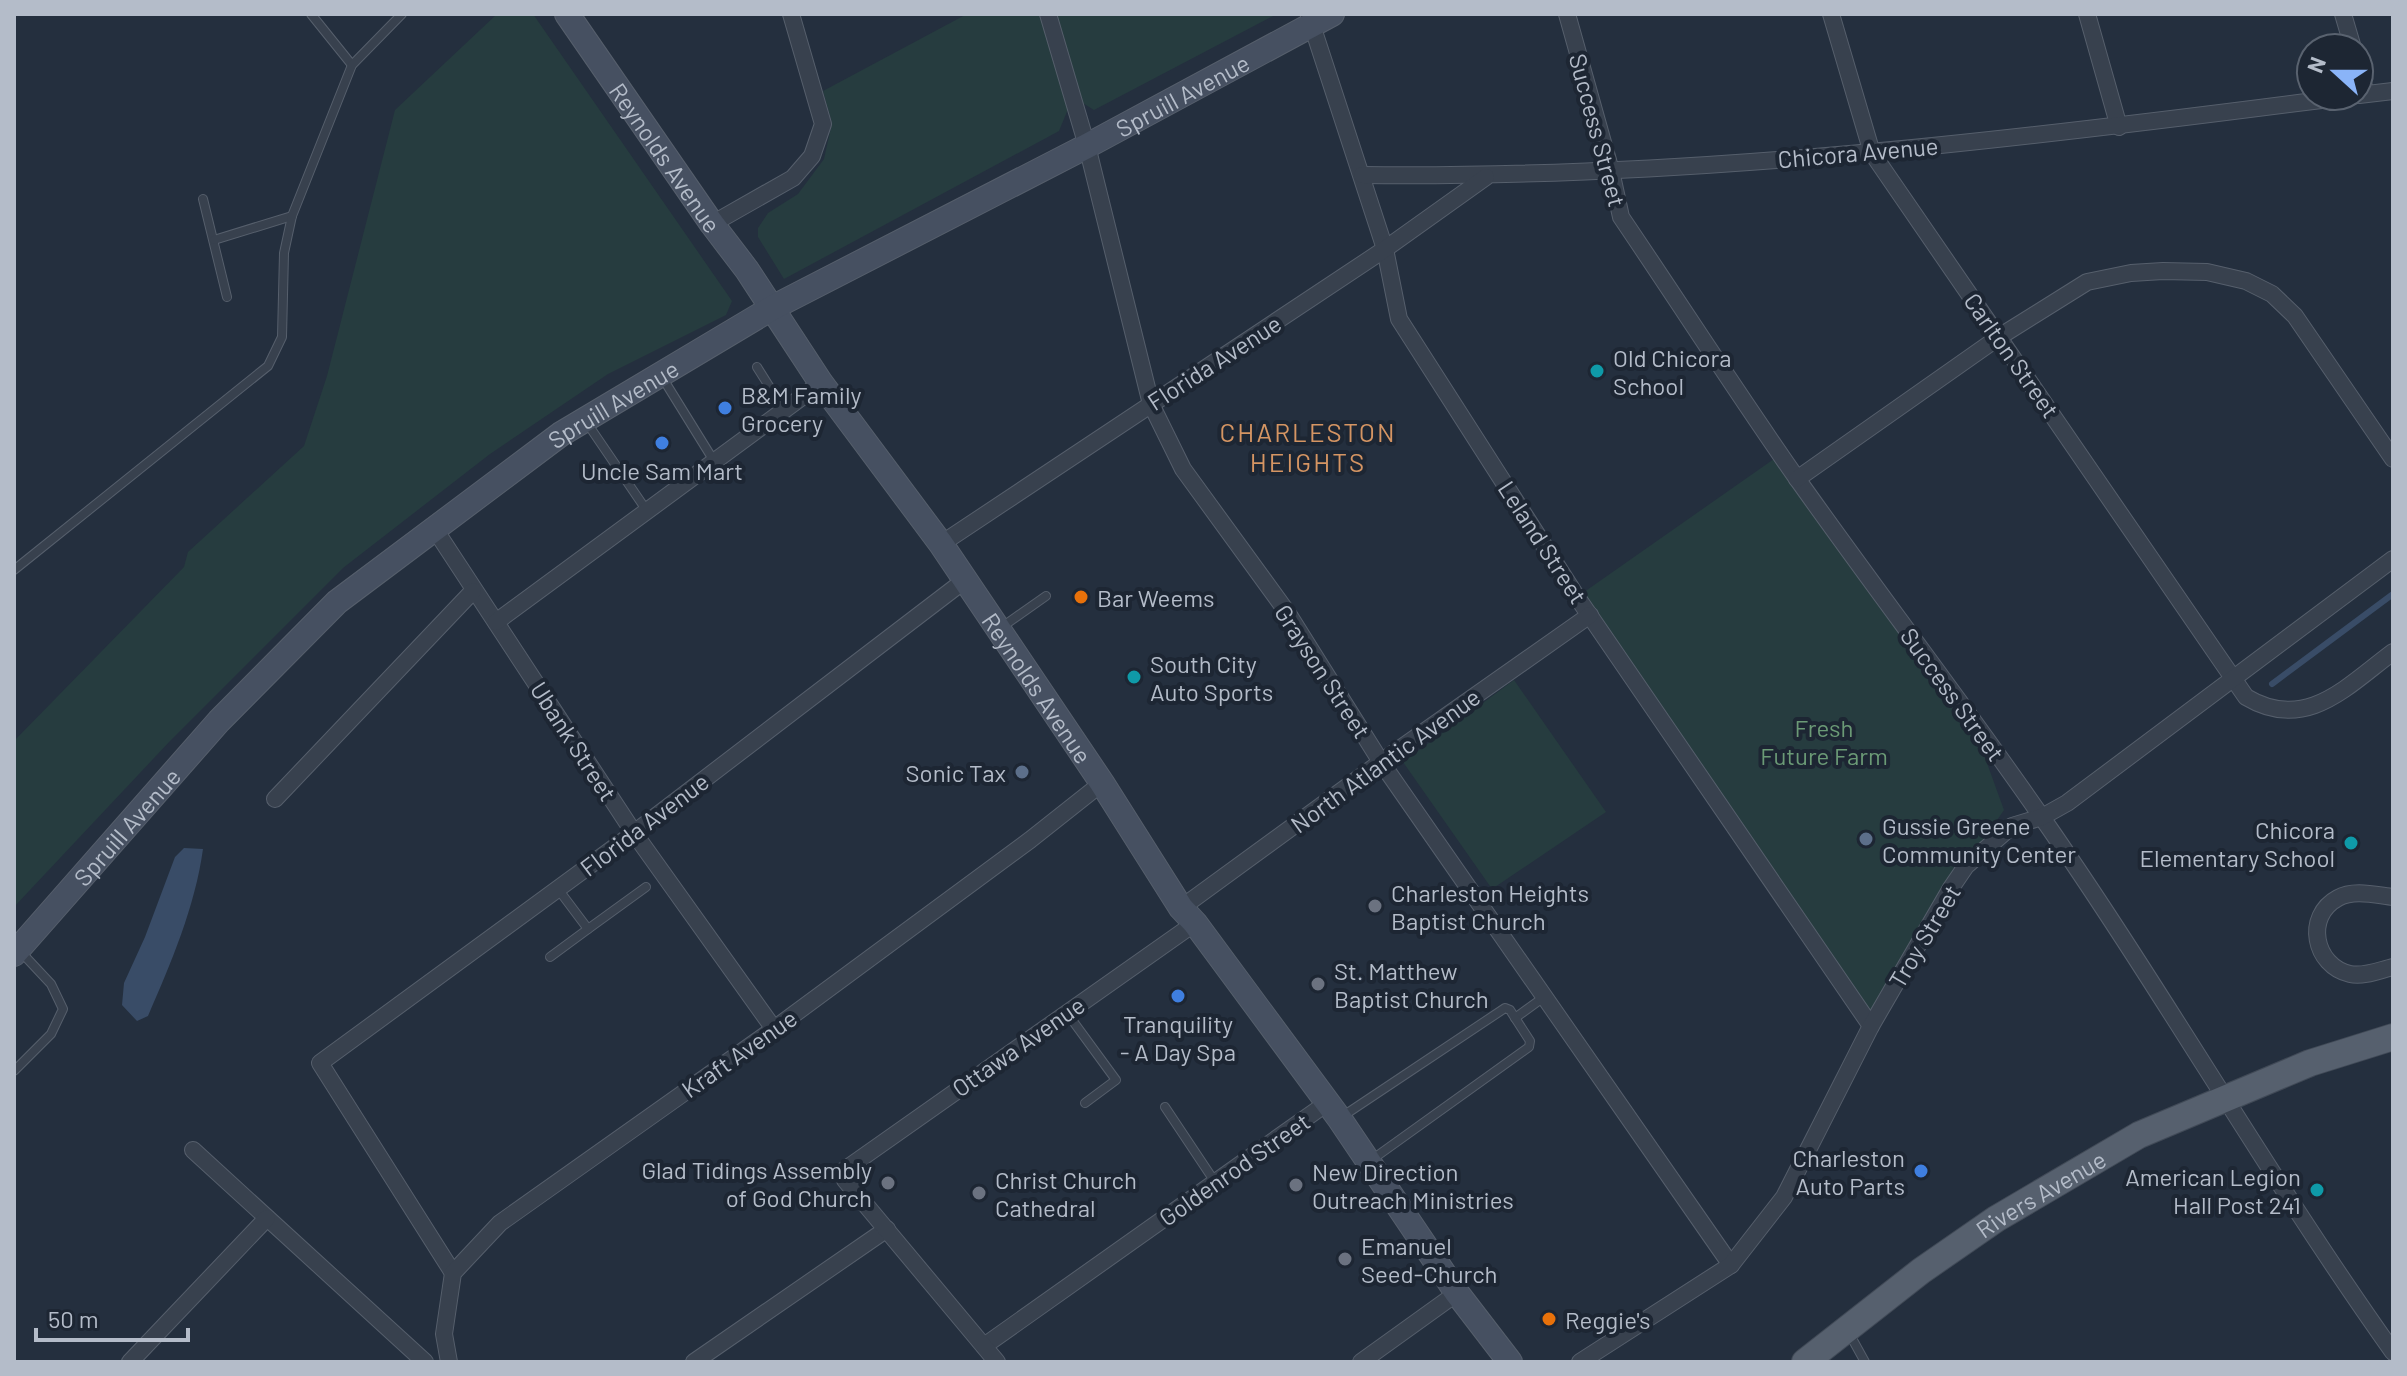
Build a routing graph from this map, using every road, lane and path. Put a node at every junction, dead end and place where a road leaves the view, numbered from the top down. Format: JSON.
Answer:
{"nodes":[{"id":1,"x":311,"y":14,"type":"edge"},
{"id":2,"x":402,"y":14,"type":"edge"},
{"id":3,"x":567,"y":14,"type":"edge"},
{"id":4,"x":791,"y":14,"type":"edge"},
{"id":5,"x":1048,"y":14,"type":"edge"},
{"id":6,"x":1567,"y":14,"type":"edge"},
{"id":7,"x":1831,"y":14,"type":"edge"},
{"id":8,"x":2087,"y":14,"type":"edge"},
{"id":9,"x":1318,"y":18,"type":"edge"},
{"id":10,"x":352,"y":65,"type":"junction"},
{"id":11,"x":2295,"y":104,"type":"edge"},
{"id":12,"x":2119,"y":127,"type":"junction"},
{"id":13,"x":1087,"y":146,"type":"junction"},
{"id":14,"x":1872,"y":153,"type":"junction"},
{"id":15,"x":1611,"y":171,"type":"junction"},
{"id":16,"x":1362,"y":175,"type":"junction"},
{"id":17,"x":1486,"y":177,"type":"junction"},
{"id":18,"x":203,"y":199,"type":"dead end"},
{"id":19,"x":292,"y":216,"type":"junction"},
{"id":20,"x":712,"y":224,"type":"junction"},
{"id":21,"x":214,"y":240,"type":"junction"},
{"id":22,"x":1385,"y":249,"type":"junction"},
{"id":23,"x":227,"y":297,"type":"dead end"},
{"id":24,"x":772,"y":308,"type":"junction"},
{"id":25,"x":1999,"y":337,"type":"junction"},
{"id":26,"x":757,"y":367,"type":"dead end"},
{"id":27,"x":661,"y":375,"type":"junction"},
{"id":28,"x":821,"y":383,"type":"junction"},
{"id":29,"x":1151,"y":404,"type":"junction"},
{"id":30,"x":785,"y":410,"type":"junction"},
{"id":31,"x":585,"y":421,"type":"junction"},
{"id":32,"x":2393,"y":459,"type":"edge"},
{"id":33,"x":715,"y":461,"type":"junction"},
{"id":34,"x":1797,"y":479,"type":"junction"},
{"id":35,"x":648,"y":511,"type":"junction"},
{"id":36,"x":434,"y":528,"type":"junction"},
{"id":37,"x":941,"y":544,"type":"junction"},
{"id":38,"x":2393,"y":559,"type":"edge"},
{"id":39,"x":14,"y":570,"type":"edge"},
{"id":40,"x":965,"y":580,"type":"junction"},
{"id":41,"x":473,"y":591,"type":"junction"},
{"id":42,"x":1046,"y":596,"type":"dead end"},
{"id":43,"x":1590,"y":615,"type":"junction"},
{"id":44,"x":496,"y":622,"type":"junction"},
{"id":45,"x":998,"y":629,"type":"junction"},
{"id":46,"x":2393,"y":652,"type":"edge"},
{"id":47,"x":2234,"y":677,"type":"junction"},
{"id":48,"x":1381,"y":762,"type":"junction"},
{"id":49,"x":1102,"y":783,"type":"junction"},
{"id":50,"x":275,"y":799,"type":"dead end"},
{"id":51,"x":2042,"y":817,"type":"junction"},
{"id":52,"x":634,"y":833,"type":"junction"},
{"id":53,"x":646,"y":887,"type":"dead end"},
{"id":54,"x":558,"y":889,"type":"junction"},
{"id":55,"x":2393,"y":897,"type":"edge"},
{"id":56,"x":1188,"y":915,"type":"junction"},
{"id":57,"x":588,"y":929,"type":"junction"},
{"id":58,"x":16,"y":952,"type":"edge"},
{"id":59,"x":550,"y":957,"type":"dead end"},
{"id":60,"x":2393,"y":967,"type":"edge"},
{"id":61,"x":1544,"y":997,"type":"junction"},
{"id":62,"x":1067,"y":1013,"type":"junction"},
{"id":63,"x":1515,"y":1018,"type":"junction"},
{"id":64,"x":1871,"y":1026,"type":"junction"},
{"id":65,"x":774,"y":1029,"type":"junction"},
{"id":66,"x":2393,"y":1037,"type":"edge"},
{"id":67,"x":14,"y":1071,"type":"edge"},
{"id":68,"x":2225,"y":1097,"type":"junction"},
{"id":69,"x":1085,"y":1103,"type":"dead end"},
{"id":70,"x":1165,"y":1107,"type":"dead end"},
{"id":71,"x":1333,"y":1111,"type":"junction"},
{"id":72,"x":193,"y":1150,"type":"dead end"},
{"id":73,"x":1367,"y":1164,"type":"junction"},
{"id":74,"x":1215,"y":1182,"type":"junction"},
{"id":75,"x":267,"y":1218,"type":"junction"},
{"id":76,"x":887,"y":1229,"type":"junction"},
{"id":77,"x":1731,"y":1265,"type":"junction"},
{"id":78,"x":453,"y":1273,"type":"junction"},
{"id":79,"x":1457,"y":1293,"type":"junction"},
{"id":80,"x":1847,"y":1329,"type":"junction"},
{"id":81,"x":984,"y":1346,"type":"junction"},
{"id":82,"x":2393,"y":1352,"type":"edge"},
{"id":83,"x":130,"y":1362,"type":"edge"},
{"id":84,"x":425,"y":1362,"type":"edge"},
{"id":85,"x":449,"y":1362,"type":"edge"},
{"id":86,"x":694,"y":1362,"type":"edge"},
{"id":87,"x":997,"y":1362,"type":"edge"},
{"id":88,"x":1361,"y":1362,"type":"edge"},
{"id":89,"x":1510,"y":1362,"type":"edge"},
{"id":90,"x":1580,"y":1362,"type":"edge"},
{"id":91,"x":1805,"y":1362,"type":"edge"},
{"id":92,"x":1865,"y":1362,"type":"edge"}],
"edges":[{"from":1,"to":10,"type":"lane"},
{"from":2,"to":10,"type":"lane"},
{"from":3,"to":20,"type":"street","name":"Reynolds Avenue"},
{"from":4,"to":20,"type":"street"},
{"from":5,"to":13,"type":"street","name":"Grayson Street"},
{"from":6,"to":15,"type":"street","name":"Success Street"},
{"from":7,"to":14,"type":"street","name":"Carlton Street"},
{"from":8,"to":12,"type":"street"},
{"from":9,"to":13,"type":"street","name":"Spruill Avenue"},
{"from":9,"to":16,"type":"street","name":"Leland Street"},
{"from":10,"to":19,"type":"lane"},
{"from":11,"to":12,"type":"street","name":"Chicora Avenue"},
{"from":12,"to":14,"type":"street","name":"Chicora Avenue"},
{"from":13,"to":24,"type":"street","name":"Spruill Avenue"},
{"from":13,"to":29,"type":"street","name":"Grayson Street"},
{"from":14,"to":15,"type":"street","name":"Chicora Avenue"},
{"from":14,"to":25,"type":"street","name":"Carlton Street"},
{"from":15,"to":17,"type":"street","name":"Chicora Avenue"},
{"from":15,"to":34,"type":"street","name":"Success Street"},
{"from":16,"to":17,"type":"street","name":"Chicora Avenue"},
{"from":16,"to":22,"type":"street","name":"Leland Street"},
{"from":17,"to":22,"type":"street","name":"Florida Avenue"},
{"from":18,"to":21,"type":"lane"},
{"from":19,"to":21,"type":"lane"},
{"from":19,"to":39,"type":"lane"},
{"from":20,"to":24,"type":"street","name":"Reynolds Avenue"},
{"from":21,"to":23,"type":"lane"},
{"from":22,"to":29,"type":"street","name":"Florida Avenue"},
{"from":22,"to":43,"type":"street","name":"Leland Street"},
{"from":24,"to":27,"type":"street","name":"Spruill Avenue"},
{"from":24,"to":28,"type":"street","name":"Reynolds Avenue"},
{"from":25,"to":32,"type":"street"},
{"from":25,"to":34,"type":"street"},
{"from":25,"to":47,"type":"street","name":"Carlton Street"},
{"from":26,"to":30,"type":"lane"},
{"from":27,"to":31,"type":"street","name":"Spruill Avenue"},
{"from":27,"to":33,"type":"lane"},
{"from":28,"to":30,"type":"street"},
{"from":28,"to":37,"type":"street","name":"Reynolds Avenue"},
{"from":29,"to":37,"type":"street","name":"Florida Avenue"},
{"from":29,"to":48,"type":"street","name":"Grayson Street"},
{"from":30,"to":33,"type":"street"},
{"from":31,"to":35,"type":"lane"},
{"from":31,"to":36,"type":"street","name":"Spruill Avenue"},
{"from":33,"to":35,"type":"street"},
{"from":34,"to":51,"type":"street","name":"Success Street"},
{"from":35,"to":44,"type":"street"},
{"from":36,"to":41,"type":"street","name":"Ubank Street"},
{"from":36,"to":58,"type":"street","name":"Spruill Avenue"},
{"from":37,"to":40,"type":"street","name":"Reynolds Avenue"},
{"from":38,"to":47,"type":"street","name":"Troy Street"},
{"from":40,"to":45,"type":"street","name":"Reynolds Avenue"},
{"from":40,"to":52,"type":"street","name":"Florida Avenue"},
{"from":41,"to":44,"type":"street","name":"Ubank Street"},
{"from":41,"to":50,"type":"street"},
{"from":42,"to":45,"type":"lane"},
{"from":43,"to":48,"type":"street","name":"North Atlantic Avenue"},
{"from":43,"to":64,"type":"street","name":"Leland Street"},
{"from":44,"to":52,"type":"street","name":"Ubank Street"},
{"from":45,"to":49,"type":"street","name":"Reynolds Avenue"},
{"from":46,"to":47,"type":"street","name":"Carlton Street"},
{"from":47,"to":51,"type":"street","name":"Troy Street"},
{"from":48,"to":56,"type":"street","name":"North Atlantic Avenue"},
{"from":48,"to":61,"type":"street","name":"Grayson Street"},
{"from":49,"to":56,"type":"street","name":"Reynolds Avenue"},
{"from":49,"to":65,"type":"street","name":"Kraft Avenue"},
{"from":51,"to":64,"type":"street","name":"Troy Street"},
{"from":51,"to":68,"type":"street","name":"Success Street"},
{"from":52,"to":54,"type":"street","name":"Florida Avenue"},
{"from":52,"to":65,"type":"street","name":"Ubank Street"},
{"from":53,"to":57,"type":"lane"},
{"from":54,"to":57,"type":"lane"},
{"from":54,"to":78,"type":"street","name":"Florida Avenue"},
{"from":55,"to":60,"type":"street"},
{"from":56,"to":62,"type":"street","name":"Ottawa Avenue"},
{"from":56,"to":71,"type":"street","name":"Reynolds Avenue"},
{"from":57,"to":59,"type":"lane"},
{"from":58,"to":67,"type":"lane"},
{"from":61,"to":63,"type":"lane"},
{"from":61,"to":77,"type":"street","name":"Grayson Street"},
{"from":62,"to":69,"type":"lane"},
{"from":62,"to":76,"type":"street","name":"Ottawa Avenue"},
{"from":63,"to":71,"type":"lane"},
{"from":63,"to":73,"type":"lane"},
{"from":64,"to":77,"type":"street","name":"Troy Street"},
{"from":65,"to":78,"type":"street","name":"Kraft Avenue"},
{"from":66,"to":68,"type":"main road","name":"Rivers Avenue"},
{"from":68,"to":80,"type":"main road","name":"Rivers Avenue"},
{"from":68,"to":82,"type":"street","name":"Success Street"},
{"from":70,"to":74,"type":"lane"},
{"from":71,"to":73,"type":"street","name":"Reynolds Avenue"},
{"from":71,"to":74,"type":"street","name":"Goldenrod Street"},
{"from":72,"to":75,"type":"street"},
{"from":73,"to":79,"type":"street","name":"Reynolds Avenue"},
{"from":74,"to":81,"type":"street","name":"Goldenrod Street"},
{"from":75,"to":83,"type":"street"},
{"from":75,"to":84,"type":"street"},
{"from":76,"to":81,"type":"street"},
{"from":76,"to":86,"type":"street"},
{"from":77,"to":90,"type":"street","name":"Troy Street"},
{"from":78,"to":85,"type":"street"},
{"from":79,"to":88,"type":"street"},
{"from":79,"to":89,"type":"street","name":"Reynolds Avenue"},
{"from":80,"to":91,"type":"main road","name":"Rivers Avenue"},
{"from":80,"to":92,"type":"lane"},
{"from":81,"to":87,"type":"street"}]}
